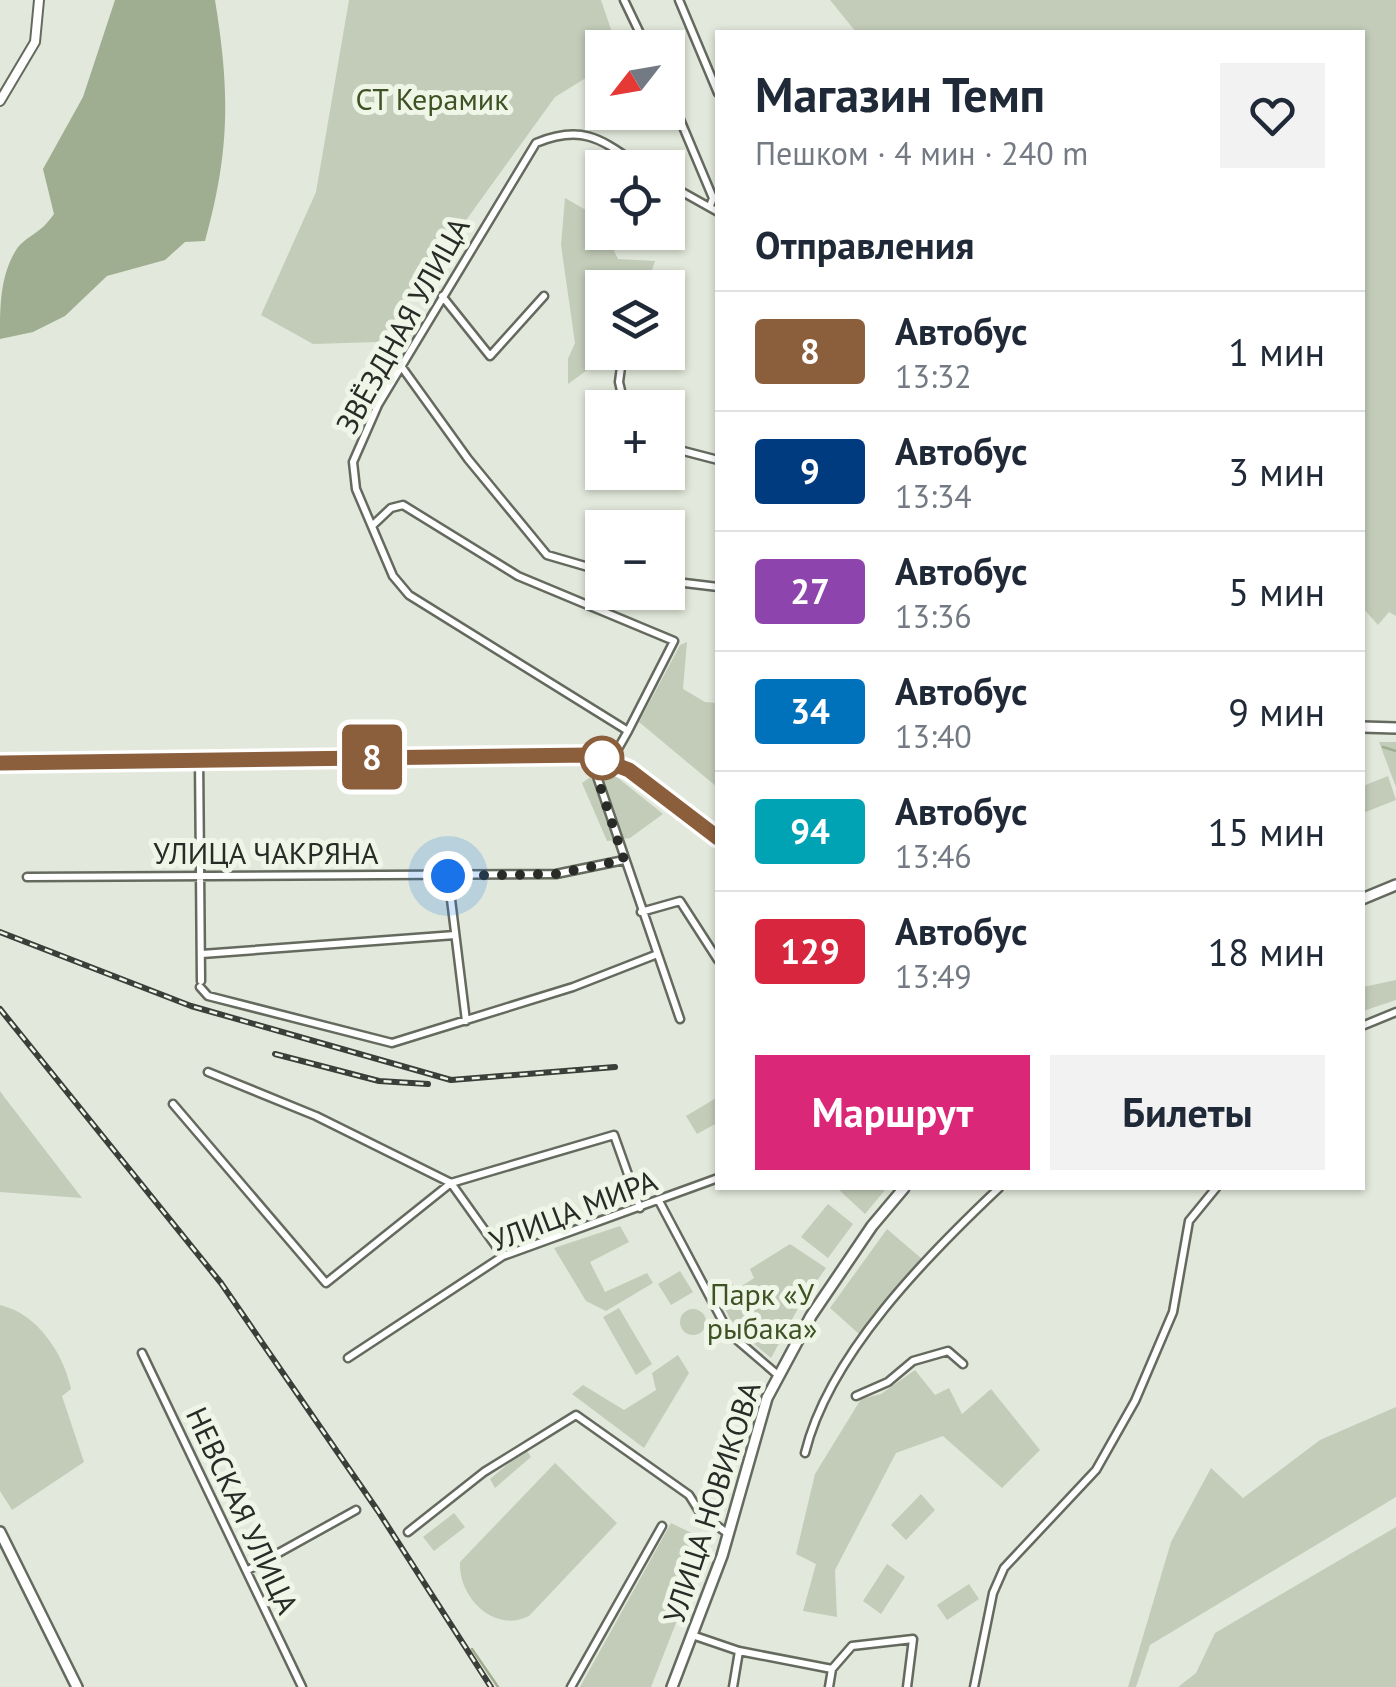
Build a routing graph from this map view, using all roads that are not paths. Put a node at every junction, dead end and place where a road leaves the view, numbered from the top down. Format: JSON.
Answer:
{"nodes":[{"id":1,"x":38,"y":0,"type":"edge"},
{"id":2,"x":624,"y":0,"type":"edge"},
{"id":3,"x":679,"y":0,"type":"edge"},
{"id":4,"x":638,"y":30,"type":"edge"},
{"id":5,"x":715,"y":86,"type":"edge"},
{"id":6,"x":0,"y":101,"type":"edge"},
{"id":7,"x":684,"y":130,"type":"edge"},
{"id":8,"x":614,"y":150,"type":"edge"},
{"id":9,"x":685,"y":195,"type":"edge"},
{"id":10,"x":710,"y":206,"type":"junction"},
{"id":11,"x":715,"y":210,"type":"edge"},
{"id":12,"x":442,"y":296,"type":"junction"},
{"id":13,"x":544,"y":296,"type":"dead end"},
{"id":14,"x":401,"y":366,"type":"junction"},
{"id":15,"x":685,"y":451,"type":"edge"},
{"id":16,"x":715,"y":459,"type":"edge"},
{"id":17,"x":372,"y":524,"type":"junction"},
{"id":18,"x":585,"y":566,"type":"edge"},
{"id":19,"x":685,"y":583,"type":"edge"},
{"id":20,"x":715,"y":588,"type":"edge"},
{"id":21,"x":1365,"y":728,"type":"edge"},
{"id":22,"x":1396,"y":728,"type":"edge"},
{"id":23,"x":628,"y":731,"type":"junction"},
{"id":24,"x":590,"y":755,"type":"junction"},
{"id":25,"x":199,"y":757,"type":"junction"},
{"id":26,"x":611,"y":761,"type":"junction"},
{"id":27,"x":0,"y":762,"type":"edge"},
{"id":28,"x":715,"y":836,"type":"edge"},
{"id":29,"x":624,"y":860,"type":"junction"},
{"id":30,"x":201,"y":873,"type":"junction"},
{"id":31,"x":448,"y":876,"type":"junction"},
{"id":32,"x":27,"y":878,"type":"dead end"},
{"id":33,"x":1396,"y":885,"type":"edge"},
{"id":34,"x":1365,"y":898,"type":"edge"},
{"id":35,"x":641,"y":912,"type":"junction"},
{"id":36,"x":455,"y":935,"type":"junction"},
{"id":37,"x":202,"y":954,"type":"junction"},
{"id":38,"x":655,"y":955,"type":"junction"},
{"id":39,"x":715,"y":955,"type":"edge"},
{"id":40,"x":1396,"y":1012,"type":"edge"},
{"id":41,"x":680,"y":1019,"type":"dead end"},
{"id":42,"x":466,"y":1022,"type":"junction"},
{"id":43,"x":1365,"y":1025,"type":"edge"},
{"id":44,"x":208,"y":1072,"type":"dead end"},
{"id":45,"x":173,"y":1104,"type":"dead end"},
{"id":46,"x":715,"y":1179,"type":"edge"},
{"id":47,"x":452,"y":1182,"type":"junction"},
{"id":48,"x":902,"y":1190,"type":"edge"},
{"id":49,"x":996,"y":1190,"type":"edge"},
{"id":50,"x":1214,"y":1190,"type":"edge"},
{"id":51,"x":660,"y":1201,"type":"junction"},
{"id":52,"x":640,"y":1208,"type":"junction"},
{"id":53,"x":503,"y":1256,"type":"junction"},
{"id":54,"x":142,"y":1353,"type":"dead end"},
{"id":55,"x":348,"y":1358,"type":"dead end"},
{"id":56,"x":963,"y":1364,"type":"dead end"},
{"id":57,"x":778,"y":1376,"type":"junction"},
{"id":58,"x":856,"y":1396,"type":"dead end"},
{"id":59,"x":804,"y":1452,"type":"dead end"},
{"id":60,"x":356,"y":1510,"type":"dead end"},
{"id":61,"x":662,"y":1526,"type":"dead end"},
{"id":62,"x":0,"y":1532,"type":"edge"},
{"id":63,"x":408,"y":1532,"type":"dead end"},
{"id":64,"x":727,"y":1533,"type":"junction"},
{"id":65,"x":248,"y":1570,"type":"junction"},
{"id":66,"x":694,"y":1636,"type":"junction"},
{"id":67,"x":740,"y":1650,"type":"junction"},
{"id":68,"x":832,"y":1669,"type":"junction"},
{"id":69,"x":76,"y":1687,"type":"edge"},
{"id":70,"x":302,"y":1687,"type":"edge"},
{"id":71,"x":571,"y":1687,"type":"edge"},
{"id":72,"x":672,"y":1687,"type":"edge"},
{"id":73,"x":733,"y":1687,"type":"edge"},
{"id":74,"x":829,"y":1687,"type":"edge"},
{"id":75,"x":908,"y":1687,"type":"edge"},
{"id":76,"x":974,"y":1687,"type":"edge"}],
"edges":[{"from":1,"to":6,"type":"street"},
{"from":2,"to":4,"type":"street"},
{"from":3,"to":5,"type":"street"},
{"from":7,"to":10,"type":"street"},
{"from":8,"to":12,"type":"street","name":"ЗВЁЗДНАЯ УЛИЦА"},
{"from":9,"to":10,"type":"street"},
{"from":10,"to":11,"type":"street"},
{"from":12,"to":13,"type":"street"},
{"from":12,"to":14,"type":"street","name":"ЗВЁЗДНАЯ УЛИЦА"},
{"from":14,"to":17,"type":"street","name":"ЗВЁЗДНАЯ УЛИЦА"},
{"from":14,"to":18,"type":"street"},
{"from":15,"to":16,"type":"street"},
{"from":17,"to":23,"type":"street","name":"ЗВЁЗДНАЯ УЛИЦА"},
{"from":17,"to":23,"type":"street"},
{"from":19,"to":20,"type":"street"},
{"from":21,"to":22,"type":"main road"},
{"from":23,"to":26,"type":"street"},
{"from":24,"to":25,"type":"main road"},
{"from":24,"to":26,"type":"main road"},
{"from":24,"to":29,"type":"street"},
{"from":25,"to":27,"type":"main road"},
{"from":25,"to":30,"type":"street"},
{"from":26,"to":28,"type":"main road"},
{"from":29,"to":31,"type":"street","name":"УЛИЦА ЧАКРЯНА"},
{"from":29,"to":35,"type":"street"},
{"from":30,"to":31,"type":"street","name":"УЛИЦА ЧАКРЯНА"},
{"from":30,"to":32,"type":"street","name":"УЛИЦА ЧАКРЯНА"},
{"from":30,"to":37,"type":"street"},
{"from":31,"to":36,"type":"street"},
{"from":33,"to":34,"type":"main road"},
{"from":35,"to":38,"type":"street"},
{"from":35,"to":39,"type":"street"},
{"from":36,"to":37,"type":"street"},
{"from":36,"to":42,"type":"street"},
{"from":37,"to":42,"type":"street"},
{"from":38,"to":41,"type":"street"},
{"from":38,"to":42,"type":"street"},
{"from":40,"to":43,"type":"street"},
{"from":44,"to":47,"type":"street"},
{"from":45,"to":47,"type":"street"},
{"from":46,"to":51,"type":"street","name":"УЛИЦА МИРА"},
{"from":47,"to":52,"type":"street"},
{"from":47,"to":53,"type":"street"},
{"from":48,"to":57,"type":"main road","name":"УЛИЦА НОВИКОВА"},
{"from":49,"to":59,"type":"street"},
{"from":50,"to":76,"type":"street"},
{"from":51,"to":52,"type":"street","name":"УЛИЦА МИРА"},
{"from":51,"to":57,"type":"street"},
{"from":52,"to":53,"type":"street","name":"УЛИЦА МИРА"},
{"from":53,"to":55,"type":"street","name":"УЛИЦА МИРА"},
{"from":54,"to":65,"type":"street","name":"НЕВСКАЯ УЛИЦА"},
{"from":56,"to":58,"type":"street"},
{"from":57,"to":64,"type":"main road","name":"УЛИЦА НОВИКОВА"},
{"from":60,"to":65,"type":"street"},
{"from":61,"to":71,"type":"street"},
{"from":62,"to":69,"type":"main road"},
{"from":63,"to":64,"type":"street"},
{"from":64,"to":66,"type":"main road","name":"УЛИЦА НОВИКОВА"},
{"from":65,"to":70,"type":"street","name":"НЕВСКАЯ УЛИЦА"},
{"from":66,"to":67,"type":"street"},
{"from":66,"to":72,"type":"main road","name":"УЛИЦА НОВИКОВА"},
{"from":67,"to":68,"type":"street"},
{"from":67,"to":73,"type":"street"},
{"from":68,"to":74,"type":"street"},
{"from":68,"to":75,"type":"street"}]}
